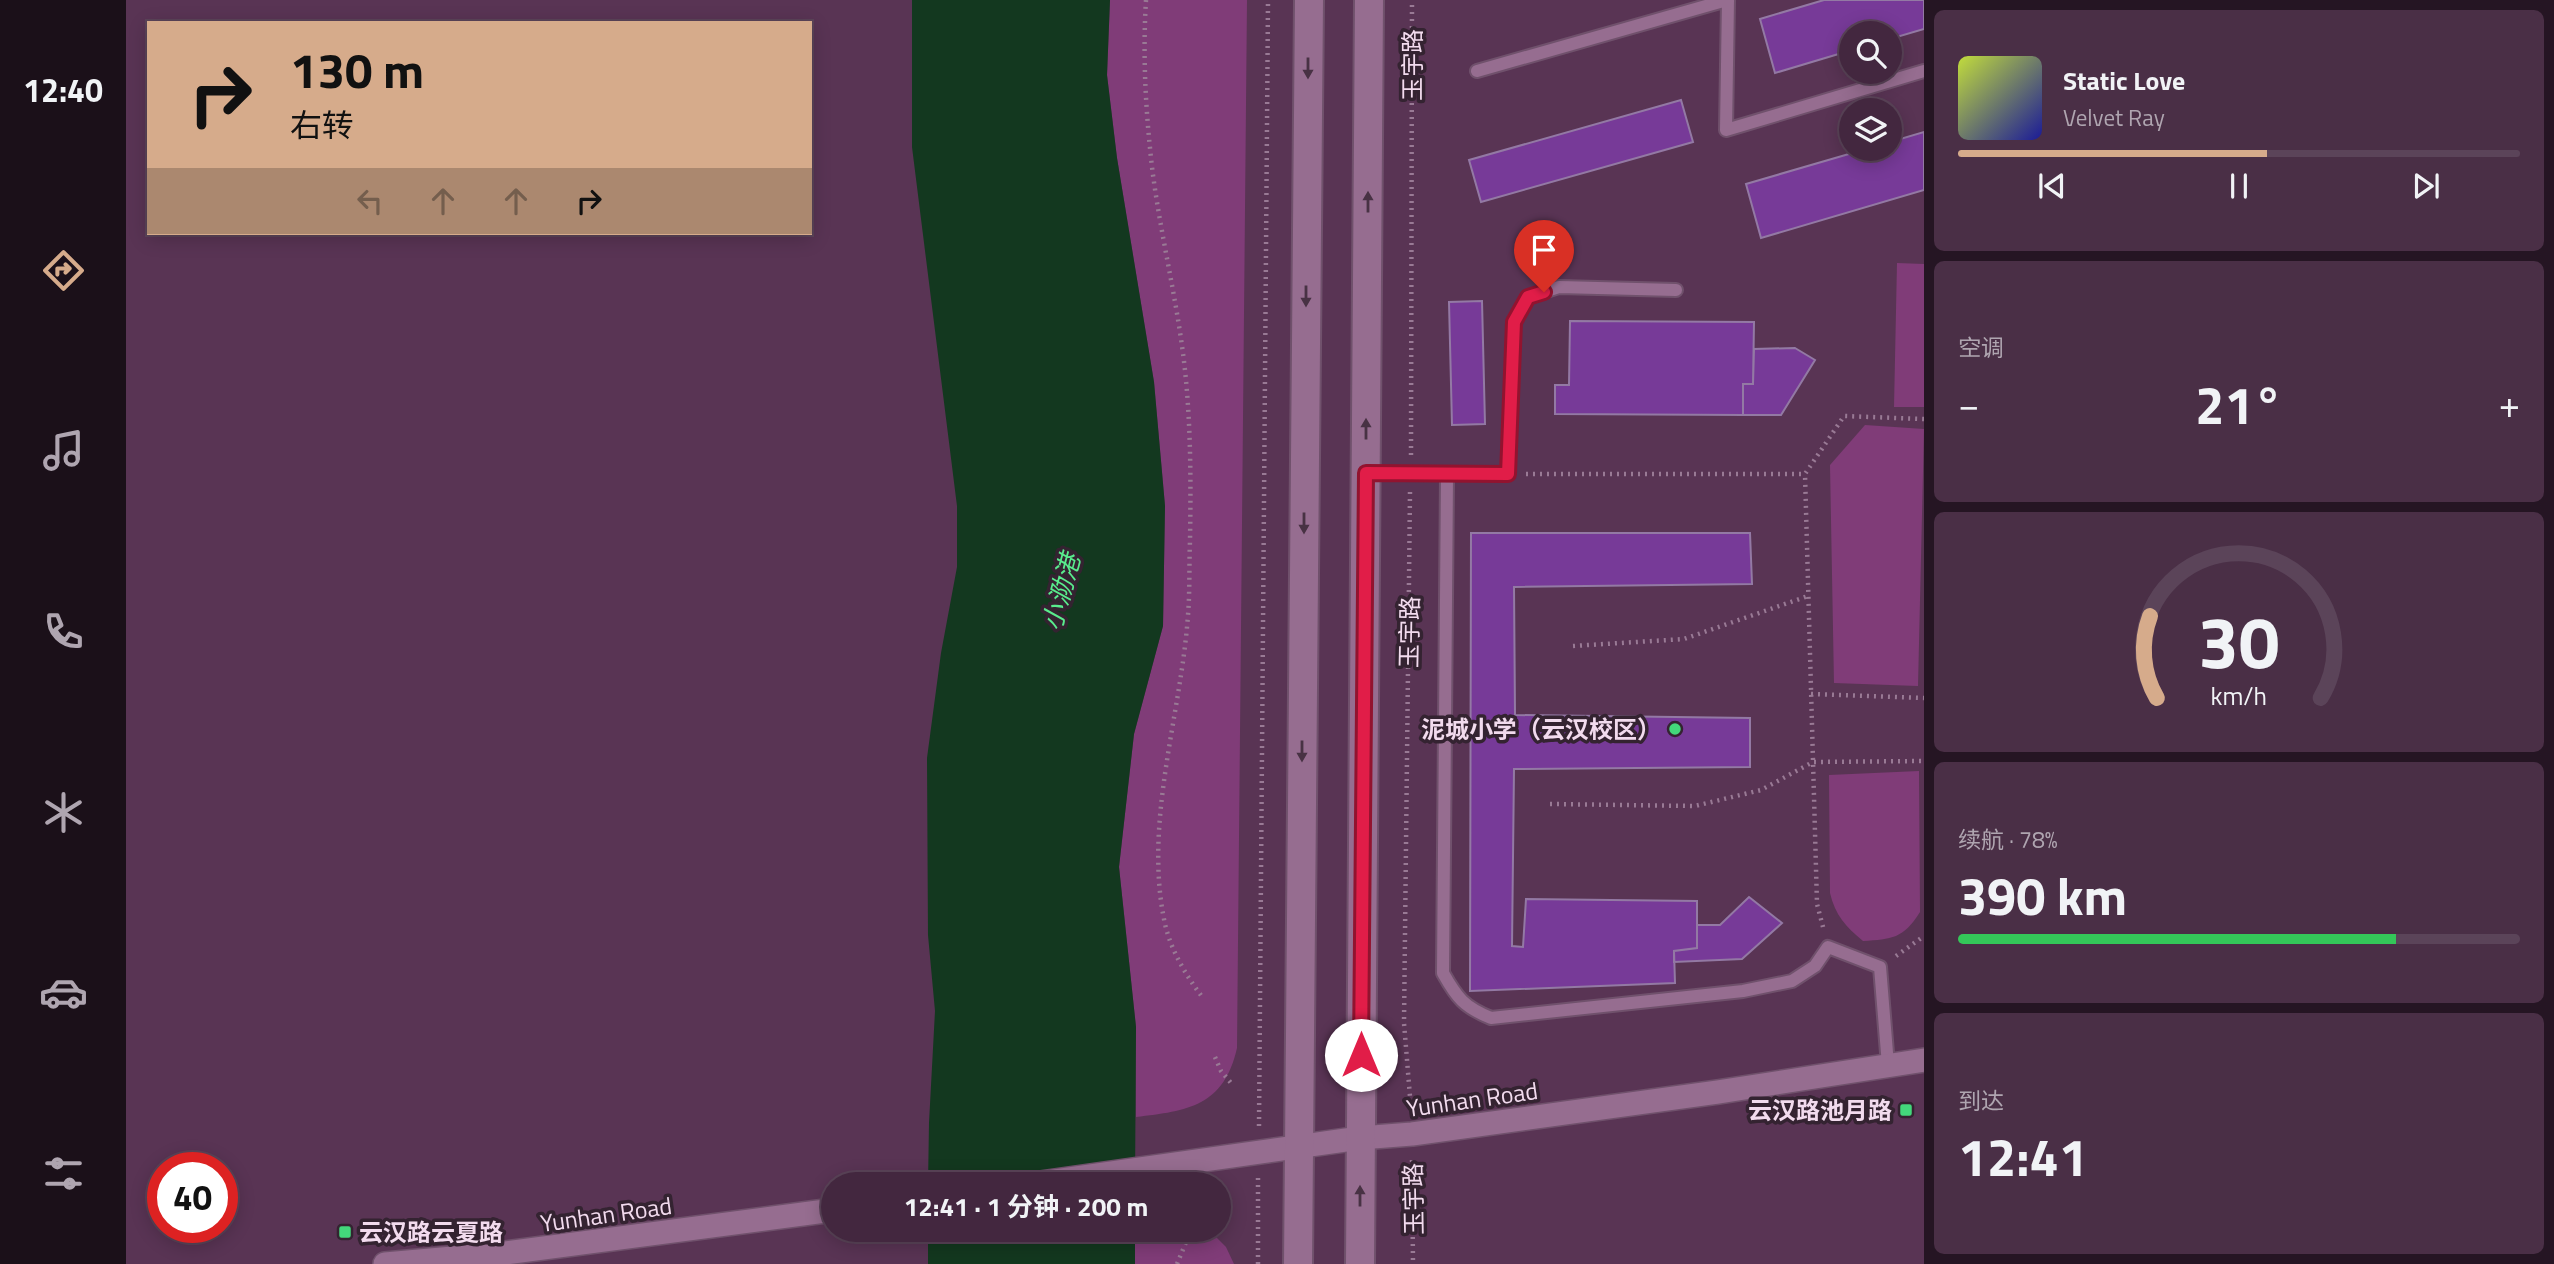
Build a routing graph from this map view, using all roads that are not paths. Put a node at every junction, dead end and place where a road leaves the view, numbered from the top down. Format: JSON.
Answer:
{"nodes":[{"id":1,"x":1309,"y":0,"type":"edge"},
{"id":2,"x":1369,"y":0,"type":"edge"},
{"id":3,"x":1728,"y":0,"type":"edge"},
{"id":4,"x":1477,"y":71,"type":"dead end"},
{"id":5,"x":1924,"y":71,"type":"edge"},
{"id":6,"x":1676,"y":290,"type":"dead end"},
{"id":7,"x":1366,"y":473,"type":"junction"},
{"id":8,"x":1447,"y":475,"type":"junction"},
{"id":9,"x":1924,"y":1060,"type":"edge"},
{"id":10,"x":1888,"y":1066,"type":"junction"},
{"id":11,"x":1360,"y":1138,"type":"junction"},
{"id":12,"x":1299,"y":1147,"type":"junction"},
{"id":13,"x":1125,"y":1172,"type":"edge"},
{"id":14,"x":821,"y":1212,"type":"edge"},
{"id":15,"x":385,"y":1264,"type":"edge"},
{"id":16,"x":1298,"y":1264,"type":"edge"},
{"id":17,"x":1360,"y":1264,"type":"edge"}],
"edges":[{"from":1,"to":12,"type":"street","one_way":true},
{"from":7,"to":2,"type":"street","name":"玉宇路","one_way":true},
{"from":3,"to":4,"type":"lane"},
{"from":3,"to":5,"type":"lane"},
{"from":6,"to":8,"type":"lane"},
{"from":7,"to":8,"type":"lane"},
{"from":7,"to":11,"type":"street","name":"玉宇路"},
{"from":8,"to":10,"type":"lane"},
{"from":9,"to":10,"type":"street","name":"Yunhan Road"},
{"from":10,"to":11,"type":"street","name":"Yunhan Road"},
{"from":11,"to":12,"type":"street","name":"Yunhan Road"},
{"from":17,"to":11,"type":"street","name":"玉宇路","one_way":true},
{"from":12,"to":13,"type":"street","name":"Yunhan Road"},
{"from":12,"to":16,"type":"street"},
{"from":14,"to":15,"type":"street","name":"Yunhan Road"}]}
